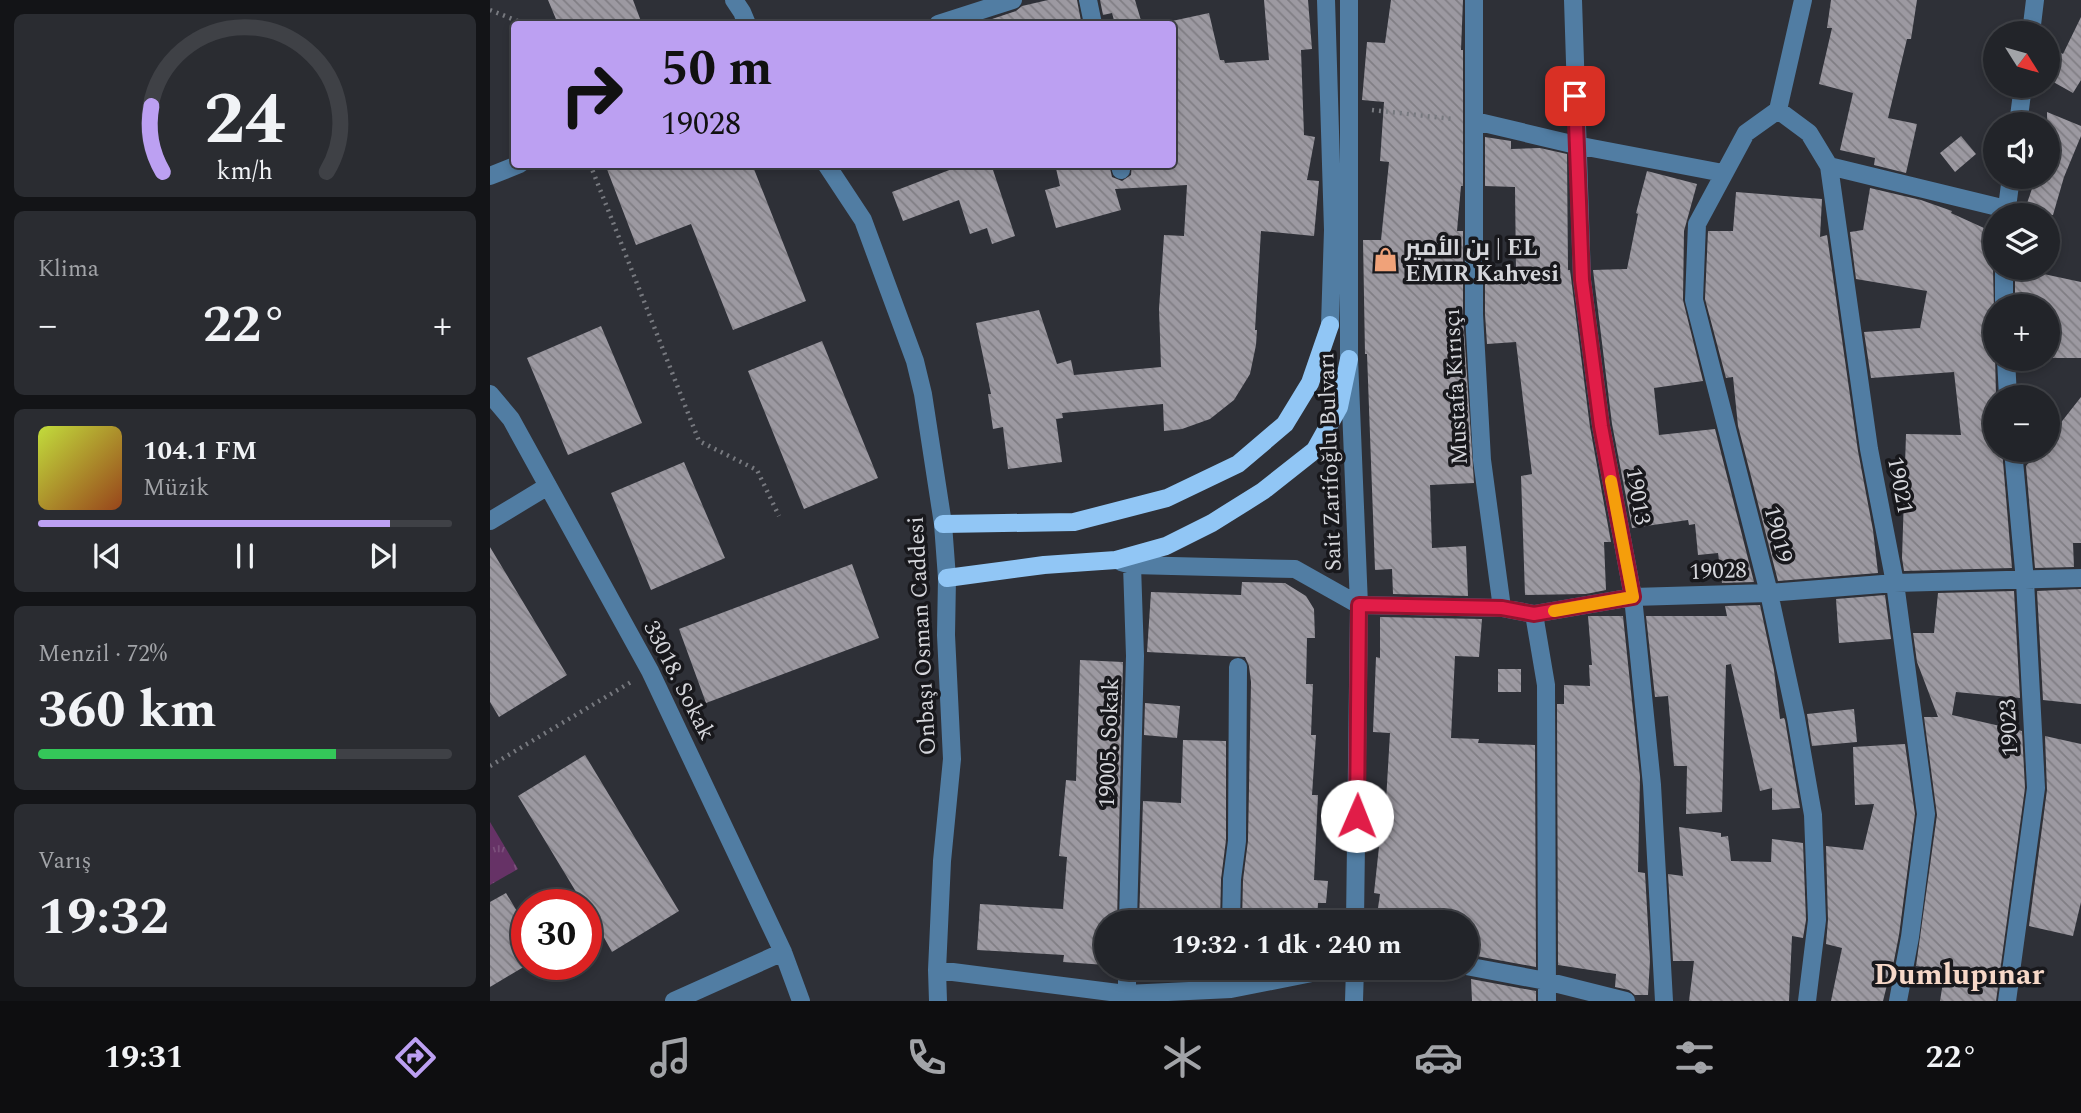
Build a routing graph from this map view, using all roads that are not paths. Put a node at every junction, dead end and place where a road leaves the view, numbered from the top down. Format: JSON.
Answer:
{"nodes":[{"id":1,"x":734,"y":0,"type":"edge"},
{"id":2,"x":1013,"y":0,"type":"edge"},
{"id":3,"x":1088,"y":0,"type":"edge"},
{"id":4,"x":1326,"y":0,"type":"edge"},
{"id":5,"x":1349,"y":0,"type":"edge"},
{"id":6,"x":1475,"y":0,"type":"edge"},
{"id":7,"x":1573,"y":0,"type":"edge"},
{"id":8,"x":1803,"y":0,"type":"edge"},
{"id":9,"x":2035,"y":0,"type":"edge"},
{"id":10,"x":746,"y":21,"type":"edge"},
{"id":11,"x":947,"y":21,"type":"edge"},
{"id":12,"x":1092,"y":21,"type":"edge"},
{"id":13,"x":2032,"y":21,"type":"edge"},
{"id":14,"x":1778,"y":110,"type":"junction"},
{"id":15,"x":1475,"y":121,"type":"junction"},
{"id":16,"x":1576,"y":145,"type":"junction"},
{"id":17,"x":1829,"y":166,"type":"junction"},
{"id":18,"x":511,"y":168,"type":"edge"},
{"id":19,"x":829,"y":168,"type":"edge"},
{"id":20,"x":1723,"y":173,"type":"junction"},
{"id":21,"x":490,"y":176,"type":"edge"},
{"id":22,"x":1983,"y":206,"type":"edge"},
{"id":23,"x":1330,"y":326,"type":"joint"},
{"id":24,"x":1349,"y":359,"type":"junction"},
{"id":25,"x":490,"y":394,"type":"edge"},
{"id":26,"x":2014,"y":462,"type":"edge"},
{"id":27,"x":548,"y":486,"type":"junction"},
{"id":28,"x":490,"y":521,"type":"edge"},
{"id":29,"x":943,"y":524,"type":"junction"},
{"id":30,"x":1124,"y":563,"type":"junction"},
{"id":31,"x":947,"y":578,"type":"junction"},
{"id":32,"x":2081,"y":578,"type":"edge"},
{"id":33,"x":2025,"y":581,"type":"junction"},
{"id":34,"x":1895,"y":583,"type":"junction"},
{"id":35,"x":1769,"y":593,"type":"junction"},
{"id":36,"x":1633,"y":597,"type":"junction"},
{"id":37,"x":1359,"y":605,"type":"junction"},
{"id":38,"x":1502,"y":608,"type":"junction"},
{"id":39,"x":1534,"y":614,"type":"junction"},
{"id":40,"x":1238,"y":667,"type":"dead end"},
{"id":41,"x":1128,"y":910,"type":"edge"},
{"id":42,"x":1231,"y":910,"type":"edge"},
{"id":43,"x":1355,"y":910,"type":"edge"},
{"id":44,"x":783,"y":952,"type":"junction"},
{"id":45,"x":1479,"y":968,"type":"edge"},
{"id":46,"x":937,"y":970,"type":"junction"},
{"id":47,"x":1127,"y":980,"type":"edge"},
{"id":48,"x":1231,"y":980,"type":"edge"},
{"id":49,"x":1276,"y":980,"type":"edge"},
{"id":50,"x":1355,"y":980,"type":"edge"},
{"id":51,"x":1546,"y":981,"type":"junction"},
{"id":52,"x":1231,"y":989,"type":"junction"},
{"id":53,"x":1126,"y":998,"type":"edge"},
{"id":54,"x":674,"y":1001,"type":"edge"},
{"id":55,"x":801,"y":1001,"type":"edge"},
{"id":56,"x":938,"y":1001,"type":"edge"},
{"id":57,"x":1354,"y":1001,"type":"edge"},
{"id":58,"x":1547,"y":1001,"type":"edge"},
{"id":59,"x":1626,"y":1001,"type":"edge"},
{"id":60,"x":1664,"y":1001,"type":"edge"},
{"id":61,"x":1807,"y":1001,"type":"edge"},
{"id":62,"x":1898,"y":1001,"type":"edge"},
{"id":63,"x":2007,"y":1001,"type":"edge"}],
"edges":[{"from":1,"to":10,"type":"street"},
{"from":2,"to":11,"type":"street"},
{"from":3,"to":12,"type":"street"},
{"from":4,"to":23,"type":"street","name":"Sait Zarifoğlu Bulvarı"},
{"from":5,"to":24,"type":"street","name":"Sait Zarifoğlu Bulvarı"},
{"from":6,"to":15,"type":"street","name":"Mustafa Kırısçı"},
{"from":7,"to":16,"type":"street","name":"19013"},
{"from":8,"to":14,"type":"street"},
{"from":9,"to":13,"type":"street"},
{"from":14,"to":17,"type":"street","name":"19021"},
{"from":14,"to":20,"type":"street","name":"19019"},
{"from":15,"to":16,"type":"street"},
{"from":15,"to":38,"type":"street","name":"Mustafa Kırısçı"},
{"from":16,"to":20,"type":"street"},
{"from":16,"to":36,"type":"street","name":"19013"},
{"from":17,"to":22,"type":"street"},
{"from":17,"to":34,"type":"street","name":"19021"},
{"from":18,"to":21,"type":"street"},
{"from":19,"to":29,"type":"street","name":"Onbaşı Osman Caddesi"},
{"from":20,"to":35,"type":"street","name":"19019"},
{"from":23,"to":29,"type":"main road"},
{"from":24,"to":30,"type":"main road"},
{"from":24,"to":37,"type":"street","name":"Sait Zarifoğlu Bulvarı"},
{"from":25,"to":27,"type":"street","name":"33018. Sokak"},
{"from":26,"to":33,"type":"street","name":"19023"},
{"from":27,"to":28,"type":"street"},
{"from":27,"to":44,"type":"street","name":"33018. Sokak"},
{"from":29,"to":31,"type":"street","name":"Onbaşı Osman Caddesi"},
{"from":30,"to":31,"type":"main road"},
{"from":30,"to":37,"type":"street"},
{"from":30,"to":41,"type":"street","name":"19005. Sokak"},
{"from":31,"to":46,"type":"street","name":"Onbaşı Osman Caddesi"},
{"from":32,"to":33,"type":"street","name":"19028"},
{"from":33,"to":34,"type":"street","name":"19028"},
{"from":33,"to":63,"type":"street","name":"19023"},
{"from":34,"to":35,"type":"street","name":"19028"},
{"from":34,"to":62,"type":"street","name":"19021"},
{"from":35,"to":36,"type":"street","name":"19028"},
{"from":35,"to":61,"type":"street","name":"19019"},
{"from":36,"to":39,"type":"street","name":"19028"},
{"from":36,"to":60,"type":"street","name":"19013"},
{"from":37,"to":38,"type":"street","name":"19028"},
{"from":37,"to":43,"type":"street","name":"Sait Zarifoğlu Bulvarı"},
{"from":38,"to":39,"type":"street","name":"19028"},
{"from":39,"to":51,"type":"street"},
{"from":40,"to":42,"type":"street"},
{"from":44,"to":54,"type":"street"},
{"from":44,"to":55,"type":"street","name":"33018. Sokak"},
{"from":45,"to":51,"type":"street"},
{"from":46,"to":53,"type":"street"},
{"from":46,"to":56,"type":"street","name":"Onbaşı Osman Caddesi"},
{"from":47,"to":53,"type":"street"},
{"from":48,"to":52,"type":"street"},
{"from":49,"to":52,"type":"street"},
{"from":50,"to":57,"type":"street"},
{"from":51,"to":58,"type":"street"},
{"from":51,"to":59,"type":"street"},
{"from":52,"to":53,"type":"street"}]}
